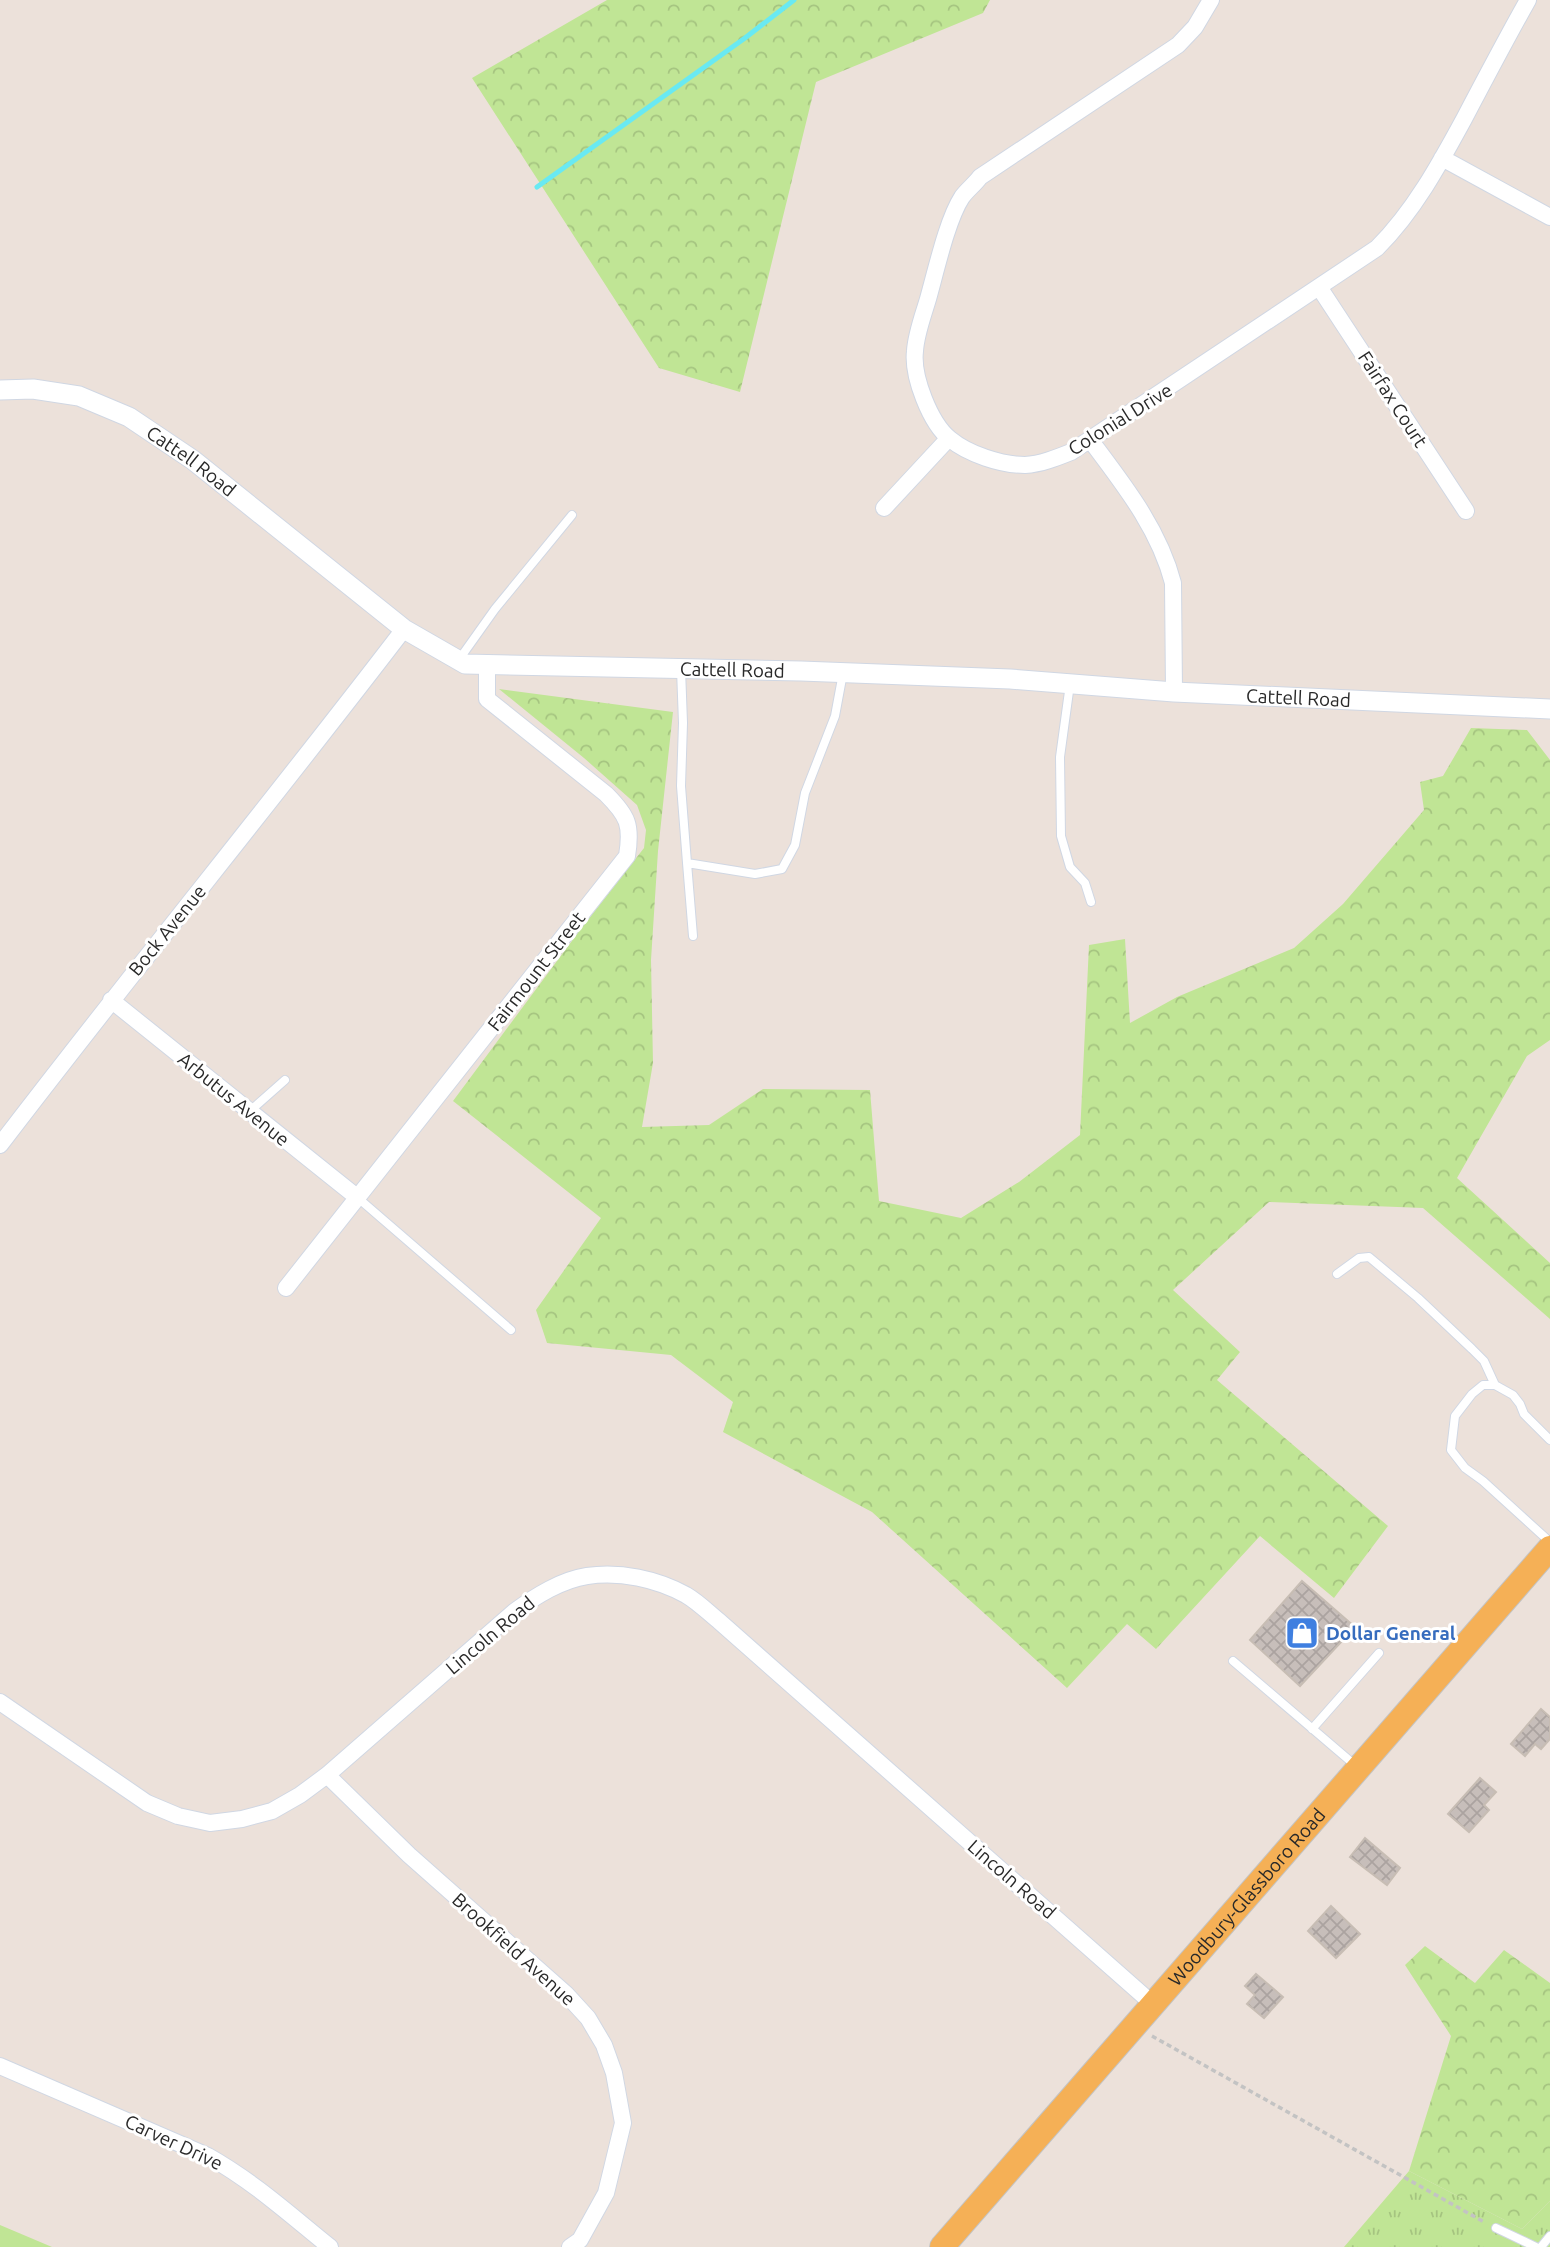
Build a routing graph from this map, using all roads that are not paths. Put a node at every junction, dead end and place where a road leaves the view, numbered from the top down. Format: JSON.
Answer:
{"nodes":[{"id":1,"x":1211,"y":0,"type":"edge"},
{"id":2,"x":1528,"y":0,"type":"edge"},
{"id":3,"x":1442,"y":158,"type":"junction"},
{"id":4,"x":1550,"y":217,"type":"edge"},
{"id":5,"x":1319,"y":287,"type":"junction"},
{"id":6,"x":0,"y":390,"type":"edge"},
{"id":7,"x":949,"y":438,"type":"junction"},
{"id":8,"x":1091,"y":440,"type":"junction"},
{"id":9,"x":884,"y":508,"type":"dead end"},
{"id":10,"x":1466,"y":511,"type":"dead end"},
{"id":11,"x":572,"y":515,"type":"dead end"},
{"id":12,"x":404,"y":629,"type":"junction"},
{"id":13,"x":458,"y":661,"type":"junction"},
{"id":14,"x":487,"y":665,"type":"junction"},
{"id":15,"x":681,"y":669,"type":"junction"},
{"id":16,"x":843,"y":673,"type":"junction"},
{"id":17,"x":1070,"y":684,"type":"junction"},
{"id":18,"x":1174,"y":692,"type":"junction"},
{"id":19,"x":1550,"y":709,"type":"edge"},
{"id":20,"x":687,"y":863,"type":"junction"},
{"id":21,"x":1091,"y":902,"type":"dead end"},
{"id":22,"x":693,"y":936,"type":"dead end"},
{"id":23,"x":111,"y":1000,"type":"junction"},
{"id":24,"x":285,"y":1080,"type":"dead end"},
{"id":25,"x":250,"y":1111,"type":"junction"},
{"id":26,"x":0,"y":1145,"type":"edge"},
{"id":27,"x":358,"y":1198,"type":"junction"},
{"id":28,"x":1337,"y":1274,"type":"dead end"},
{"id":29,"x":286,"y":1288,"type":"dead end"},
{"id":30,"x":511,"y":1330,"type":"dead end"},
{"id":31,"x":1496,"y":1385,"type":"junction"},
{"id":32,"x":1550,"y":1440,"type":"edge"},
{"id":33,"x":1550,"y":1542,"type":"edge"},
{"id":34,"x":1550,"y":1548,"type":"edge"},
{"id":35,"x":1379,"y":1653,"type":"dead end"},
{"id":36,"x":1233,"y":1661,"type":"dead end"},
{"id":37,"x":0,"y":1702,"type":"edge"},
{"id":38,"x":1312,"y":1729,"type":"junction"},
{"id":39,"x":1358,"y":1768,"type":"junction"},
{"id":40,"x":327,"y":1775,"type":"junction"},
{"id":41,"x":1154,"y":2005,"type":"junction"},
{"id":42,"x":0,"y":2066,"type":"edge"},
{"id":43,"x":1496,"y":2228,"type":"road end"},
{"id":44,"x":1550,"y":2236,"type":"edge"},
{"id":45,"x":581,"y":2245,"type":"edge"},
{"id":46,"x":330,"y":2247,"type":"edge"},
{"id":47,"x":942,"y":2247,"type":"edge"},
{"id":48,"x":1538,"y":2247,"type":"edge"}],
"edges":[{"from":1,"to":7,"type":"street","name":"Colonial Drive"},
{"from":2,"to":3,"type":"street","name":"Colonial Drive"},
{"from":3,"to":4,"type":"street"},
{"from":3,"to":5,"type":"street","name":"Colonial Drive"},
{"from":5,"to":8,"type":"street","name":"Colonial Drive"},
{"from":5,"to":10,"type":"street","name":"Fairfax Court"},
{"from":6,"to":12,"type":"street","name":"Cattell Road"},
{"from":7,"to":8,"type":"street","name":"Colonial Drive"},
{"from":7,"to":9,"type":"street"},
{"from":8,"to":18,"type":"street"},
{"from":11,"to":13,"type":"lane"},
{"from":12,"to":13,"type":"street","name":"Cattell Road"},
{"from":12,"to":23,"type":"street","name":"Bock Avenue"},
{"from":13,"to":14,"type":"street","name":"Cattell Road"},
{"from":14,"to":15,"type":"street","name":"Cattell Road"},
{"from":14,"to":27,"type":"street","name":"Fairmount Street"},
{"from":15,"to":16,"type":"street","name":"Cattell Road"},
{"from":15,"to":20,"type":"lane"},
{"from":16,"to":17,"type":"street","name":"Cattell Road"},
{"from":16,"to":20,"type":"lane"},
{"from":17,"to":18,"type":"street","name":"Cattell Road"},
{"from":17,"to":21,"type":"lane"},
{"from":18,"to":19,"type":"street","name":"Cattell Road"},
{"from":20,"to":22,"type":"lane"},
{"from":23,"to":25,"type":"street","name":"Arbutus Avenue"},
{"from":23,"to":26,"type":"street","name":"Bock Avenue"},
{"from":24,"to":25,"type":"lane"},
{"from":25,"to":27,"type":"street","name":"Arbutus Avenue"},
{"from":27,"to":29,"type":"street","name":"Fairmount Street"},
{"from":27,"to":30,"type":"lane"},
{"from":28,"to":31,"type":"lane"},
{"from":31,"to":32,"type":"lane"},
{"from":31,"to":33,"type":"lane"},
{"from":34,"to":39,"type":"main road","name":"Woodbury-Glassboro Road"},
{"from":35,"to":38,"type":"lane"},
{"from":36,"to":38,"type":"lane"},
{"from":37,"to":40,"type":"street","name":"Lincoln Road"},
{"from":38,"to":39,"type":"lane"},
{"from":39,"to":41,"type":"main road","name":"Woodbury-Glassboro Road"},
{"from":40,"to":41,"type":"street","name":"Lincoln Road"},
{"from":40,"to":45,"type":"street","name":"Brookfield Avenue"},
{"from":41,"to":47,"type":"main road","name":"Woodbury-Glassboro Road"},
{"from":42,"to":46,"type":"street","name":"Carver Drive"},
{"from":43,"to":48,"type":"lane"},
{"from":44,"to":48,"type":"lane"}]}
